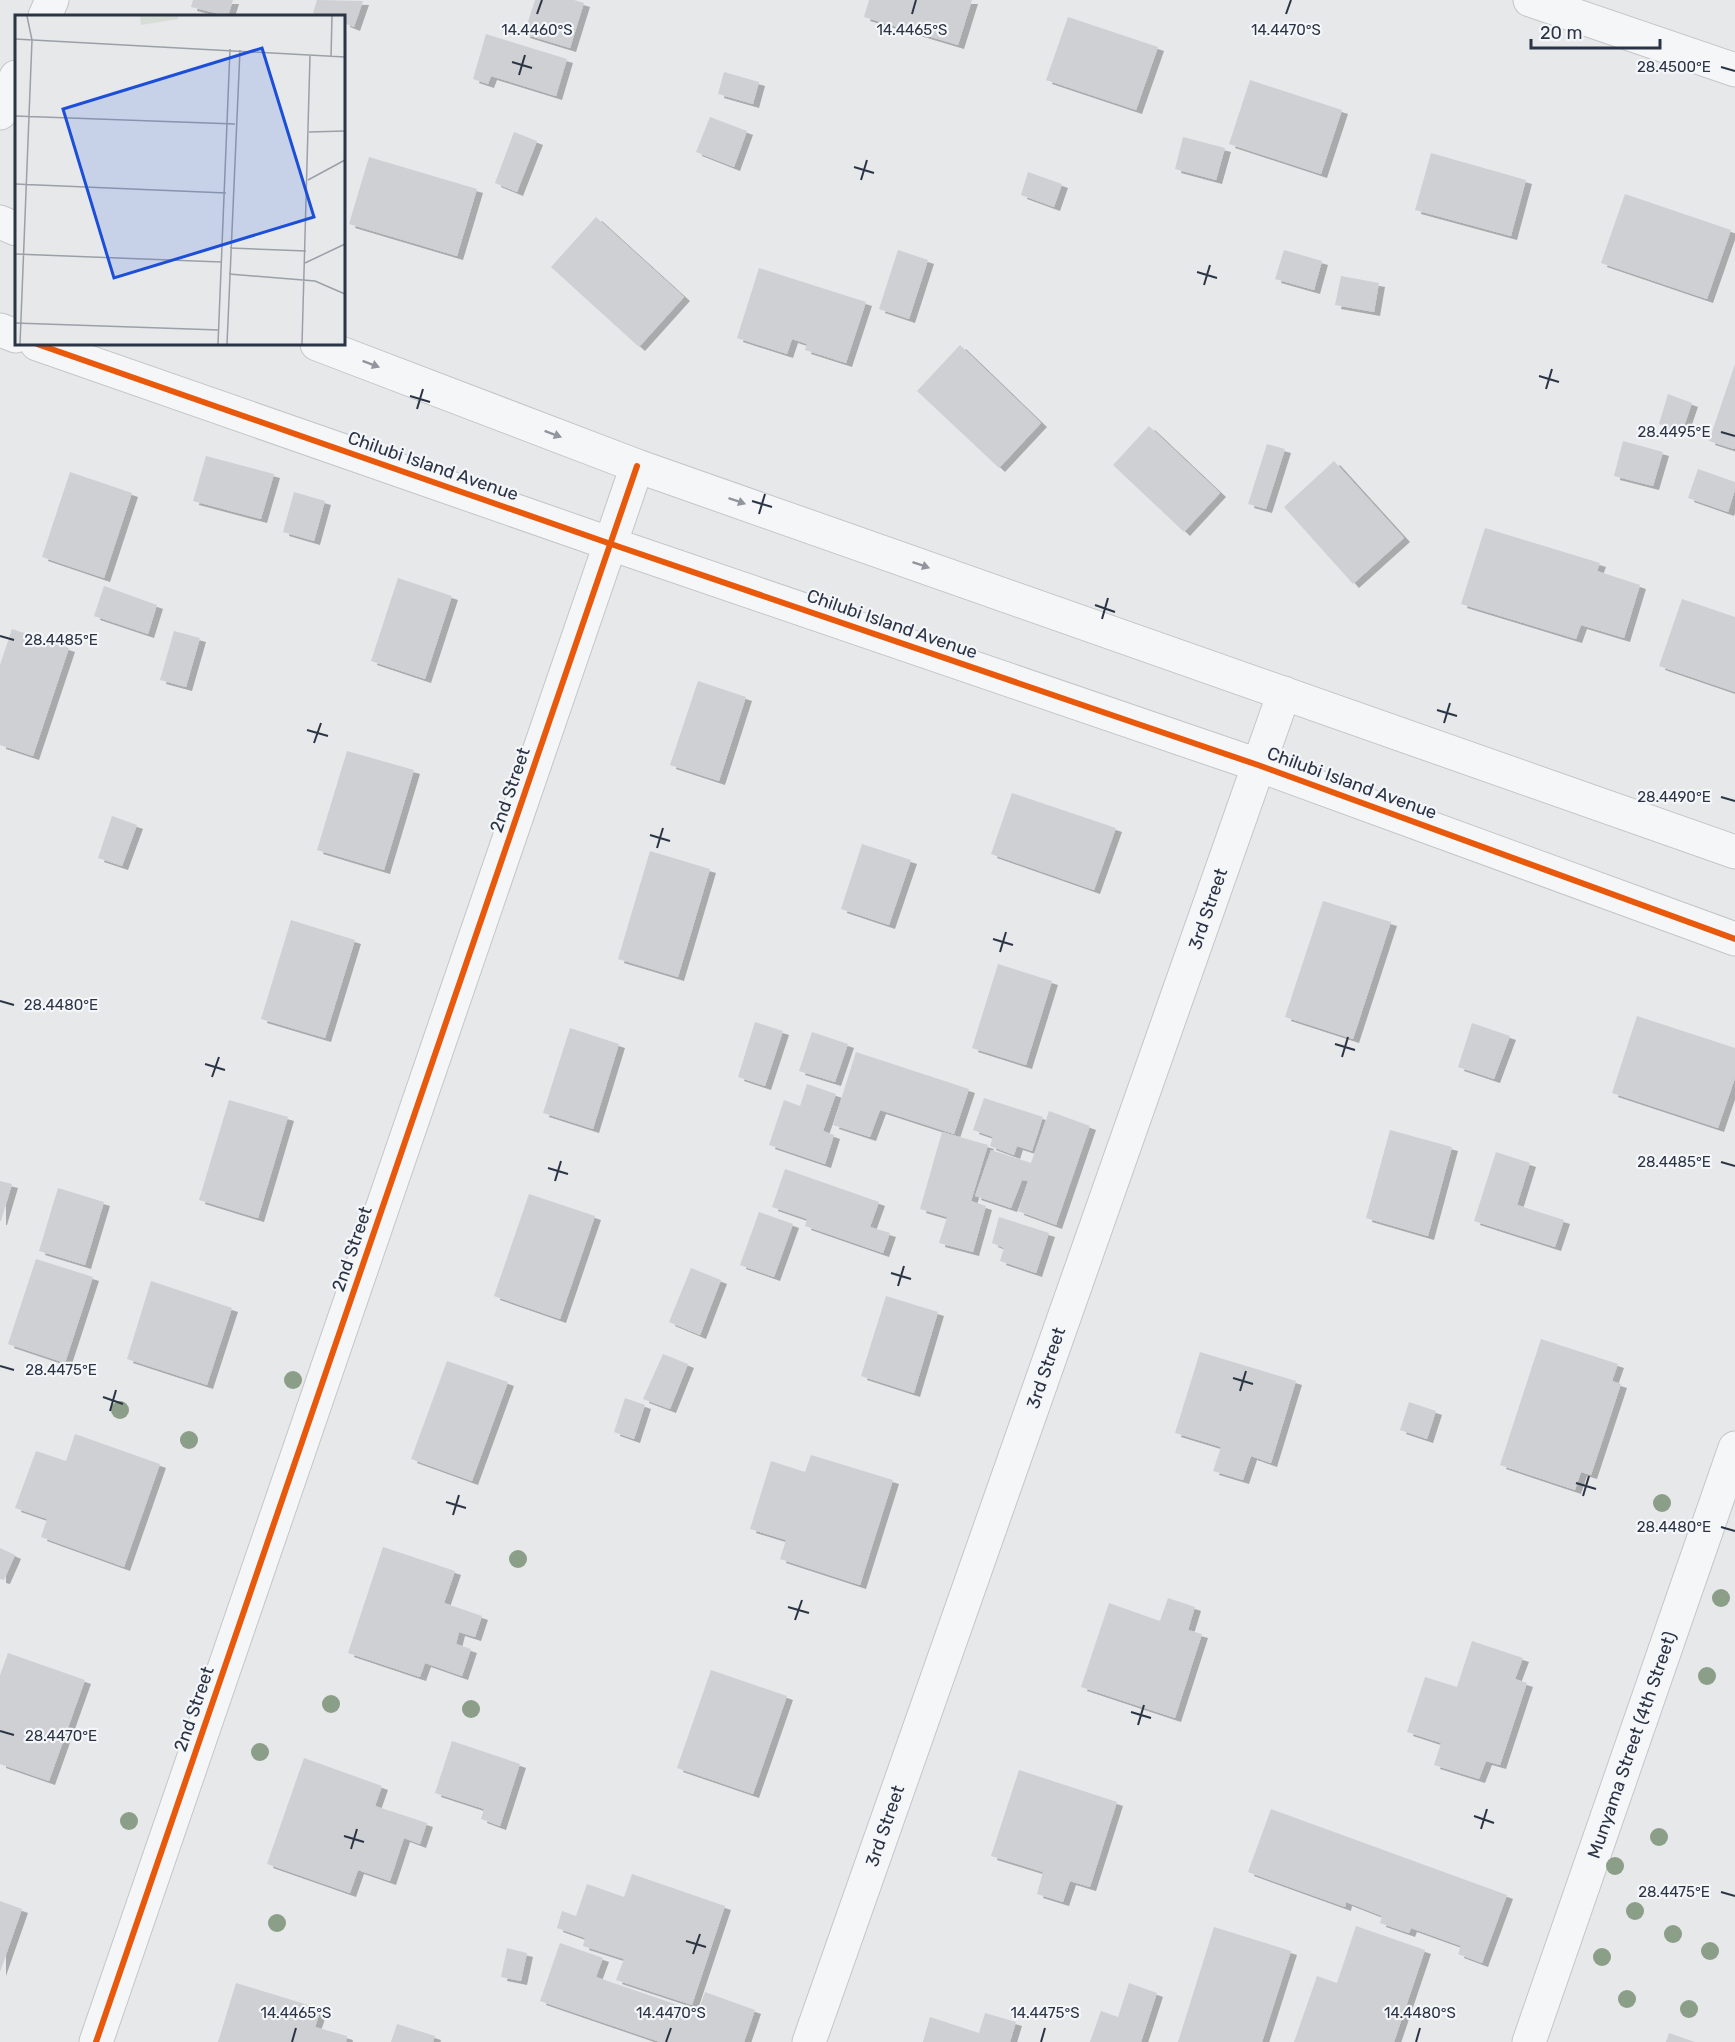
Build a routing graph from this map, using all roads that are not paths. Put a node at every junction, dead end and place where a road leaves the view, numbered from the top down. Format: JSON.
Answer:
{"nodes":[{"id":1,"x":52,"y":0,"type":"edge"},
{"id":2,"x":1530,"y":0,"type":"edge"},
{"id":3,"x":45,"y":15,"type":"edge"},
{"id":4,"x":1735,"y":70,"type":"edge"},
{"id":5,"x":15,"y":79,"type":"edge"},
{"id":6,"x":0,"y":113,"type":"edge"},
{"id":7,"x":0,"y":222,"type":"edge"},
{"id":8,"x":15,"y":229,"type":"edge"},
{"id":9,"x":0,"y":330,"type":"edge"},
{"id":10,"x":15,"y":336,"type":"edge"},
{"id":11,"x":40,"y":345,"type":"edge"},
{"id":12,"x":320,"y":345,"type":"edge"},
{"id":13,"x":637,"y":466,"type":"junction"},
{"id":14,"x":611,"y":544,"type":"junction"},
{"id":15,"x":1284,"y":693,"type":"junction"},
{"id":16,"x":1258,"y":765,"type":"junction"},
{"id":17,"x":1735,"y":852,"type":"edge"},
{"id":18,"x":1735,"y":939,"type":"edge"},
{"id":19,"x":1735,"y":1448,"type":"edge"},
{"id":20,"x":96,"y":2042,"type":"edge"},
{"id":21,"x":809,"y":2042,"type":"edge"},
{"id":22,"x":1529,"y":2042,"type":"edge"}],
"edges":[{"from":1,"to":3,"type":"street"},
{"from":2,"to":4,"type":"street"},
{"from":5,"to":6,"type":"street"},
{"from":7,"to":8,"type":"street"},
{"from":9,"to":10,"type":"street"},
{"from":11,"to":14,"type":"street","name":"Chilubi Island Avenue"},
{"from":12,"to":13,"type":"street","one_way":true},
{"from":13,"to":14,"type":"street","name":"2nd Street"},
{"from":13,"to":15,"type":"street","one_way":true},
{"from":14,"to":16,"type":"street","name":"Chilubi Island Avenue"},
{"from":14,"to":20,"type":"street","name":"2nd Street"},
{"from":15,"to":16,"type":"street","name":"3rd Street"},
{"from":15,"to":17,"type":"street"},
{"from":16,"to":18,"type":"street","name":"Chilubi Island Avenue"},
{"from":16,"to":21,"type":"street","name":"3rd Street"},
{"from":19,"to":22,"type":"street","name":"Munyama Street (4th Street)"}]}
